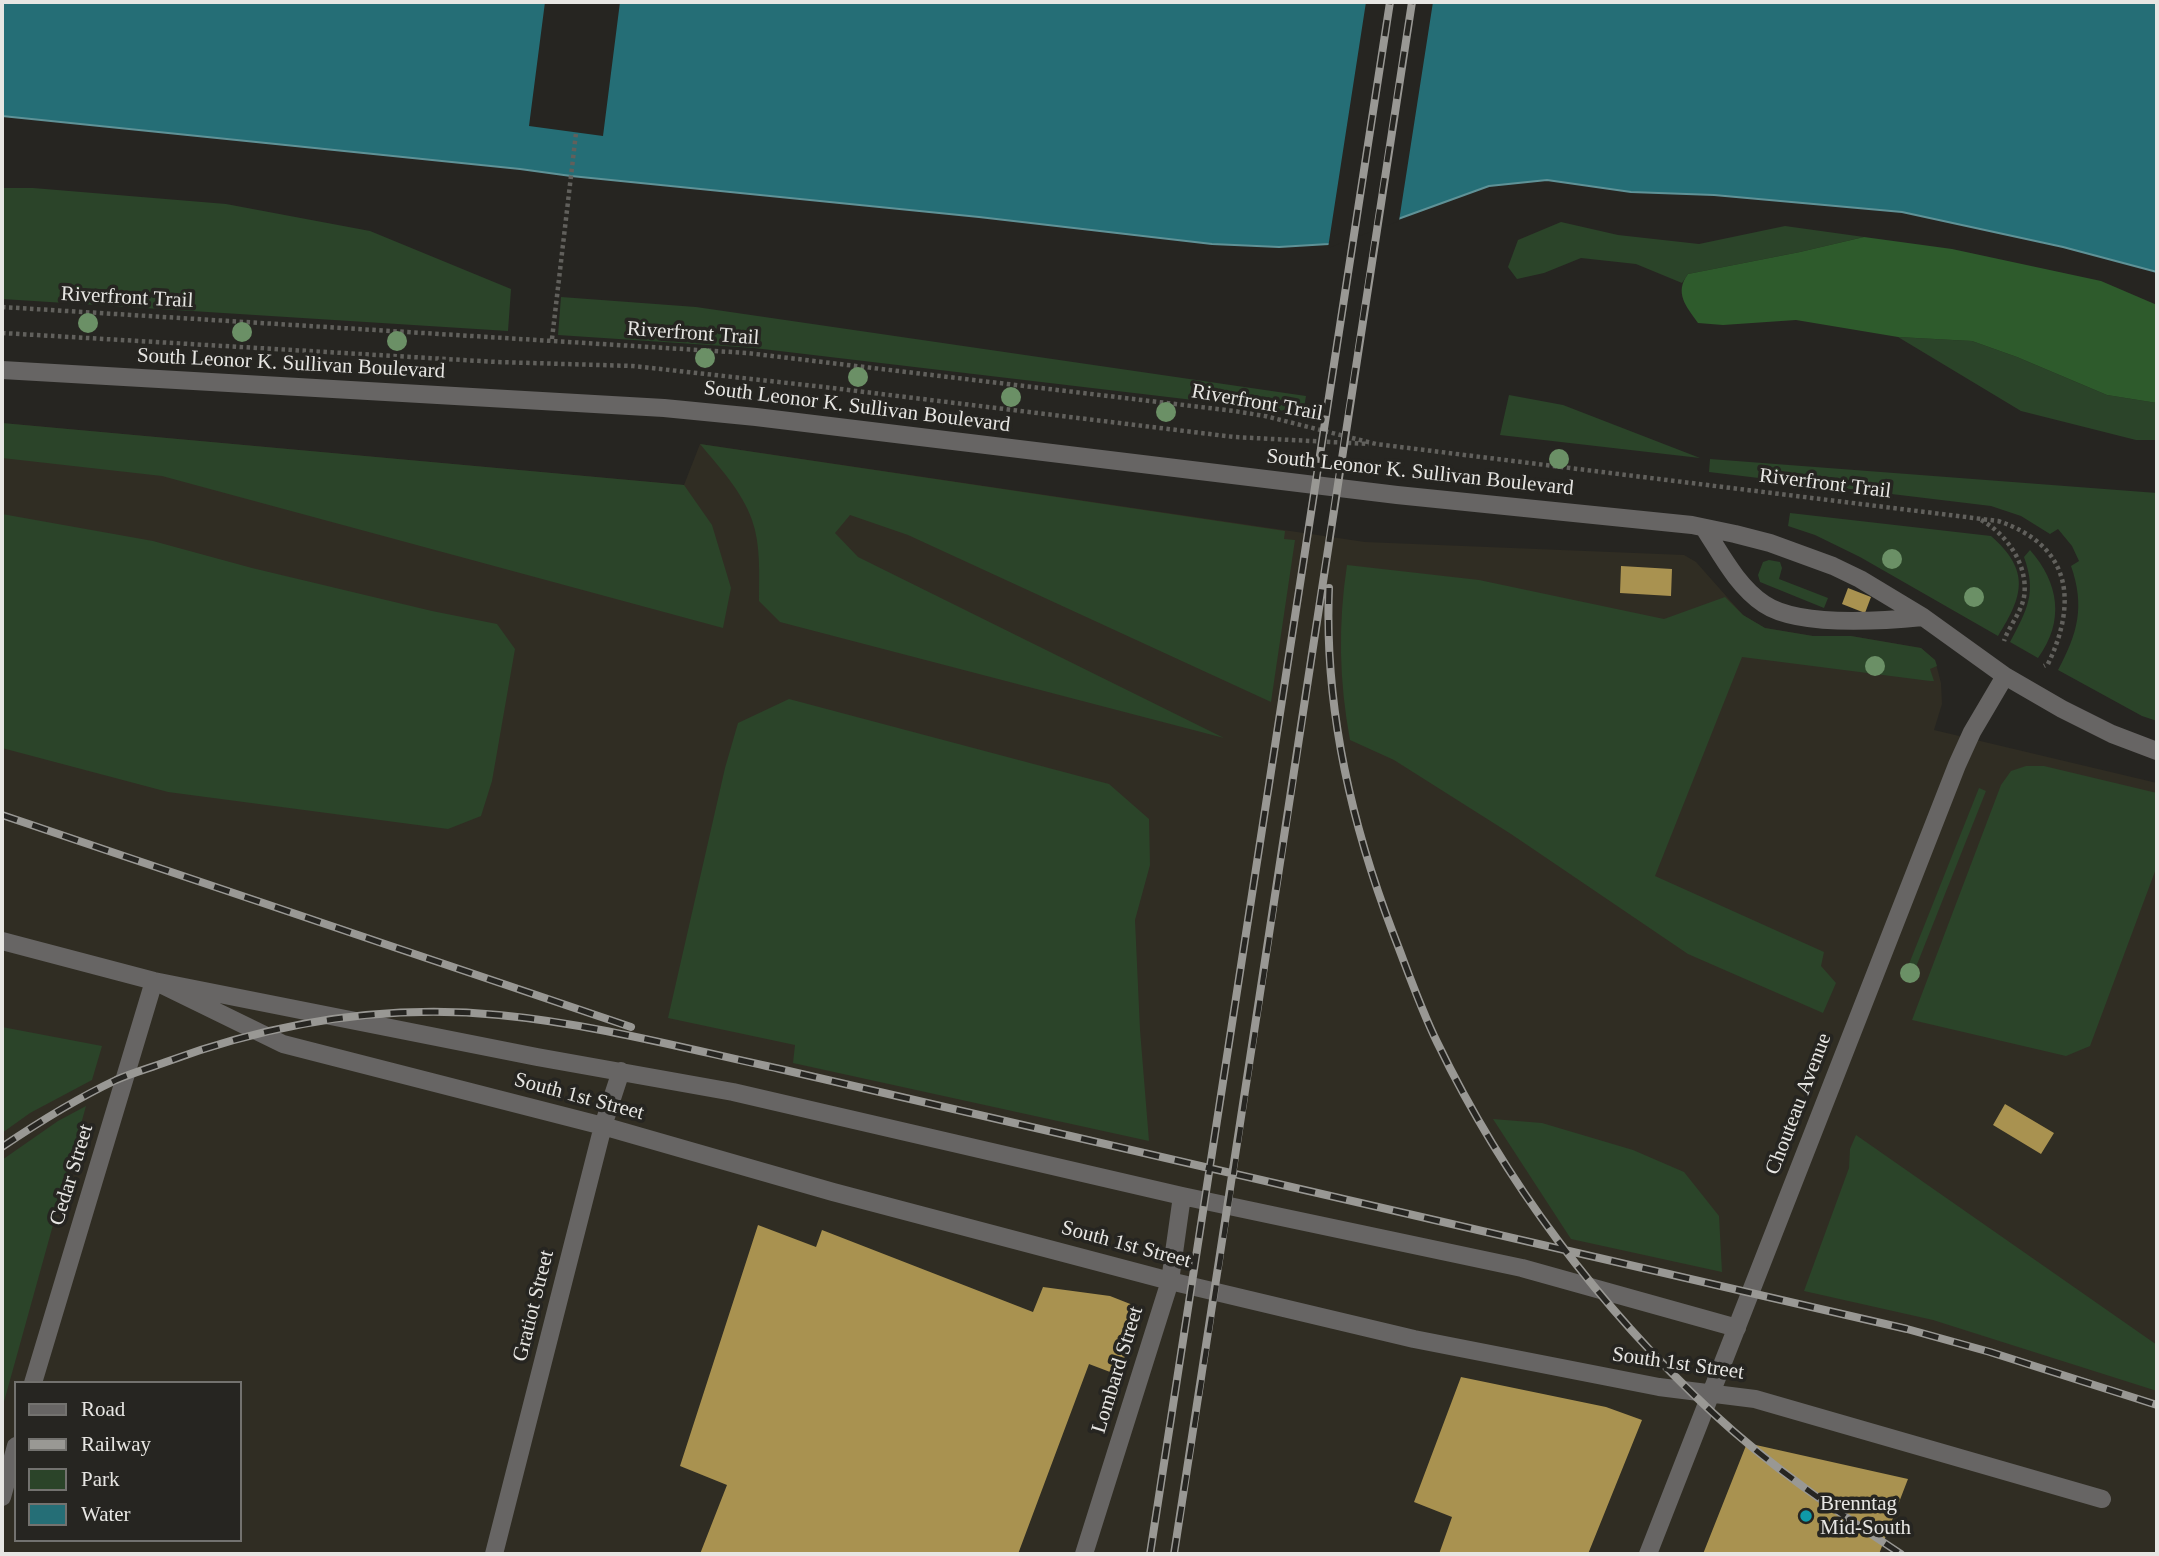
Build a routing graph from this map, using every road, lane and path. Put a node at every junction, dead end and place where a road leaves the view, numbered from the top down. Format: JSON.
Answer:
{"nodes":[{"id":1,"x":576,"y":133,"type":"dead end"},
{"id":2,"x":2,"y":307,"type":"edge"},
{"id":3,"x":552,"y":339,"type":"junction"},
{"id":4,"x":2,"y":370,"type":"edge"},
{"id":5,"x":1981,"y":520,"type":"junction"},
{"id":6,"x":1704,"y":528,"type":"junction"},
{"id":7,"x":1923,"y":617,"type":"junction"},
{"id":8,"x":2004,"y":639,"type":"dead end"},
{"id":9,"x":2048,"y":664,"type":"dead end"},
{"id":10,"x":2005,"y":676,"type":"junction"},
{"id":11,"x":2157,"y":751,"type":"edge"},
{"id":12,"x":2,"y":941,"type":"edge"},
{"id":13,"x":154,"y":981,"type":"junction"},
{"id":14,"x":621,"y":1070,"type":"junction"},
{"id":15,"x":603,"y":1126,"type":"junction"},
{"id":16,"x":1182,"y":1196,"type":"junction"},
{"id":17,"x":1170,"y":1281,"type":"junction"},
{"id":18,"x":1737,"y":1328,"type":"junction"},
{"id":19,"x":34,"y":1381,"type":"edge"},
{"id":20,"x":1710,"y":1392,"type":"junction"},
{"id":21,"x":14,"y":1453,"type":"edge"},
{"id":22,"x":2,"y":1497,"type":"edge"},
{"id":23,"x":2102,"y":1499,"type":"dead end"},
{"id":24,"x":494,"y":1554,"type":"edge"},
{"id":25,"x":1084,"y":1554,"type":"edge"},
{"id":26,"x":1647,"y":1554,"type":"edge"}],
"edges":[{"from":1,"to":3,"type":"path"},
{"from":2,"to":3,"type":"path","name":"Riverfront Trail"},
{"from":3,"to":5,"type":"path","name":"Riverfront Trail"},
{"from":4,"to":6,"type":"street","name":"South Leonor K. Sullivan Boulevard"},
{"from":5,"to":8,"type":"path"},
{"from":5,"to":9,"type":"path","name":"Riverfront Trail"},
{"from":6,"to":7,"type":"street","name":"South Leonor K. Sullivan Boulevard"},
{"from":6,"to":7,"type":"street"},
{"from":7,"to":10,"type":"street","name":"South Leonor K. Sullivan Boulevard"},
{"from":10,"to":11,"type":"street","name":"South Leonor K. Sullivan Boulevard"},
{"from":10,"to":18,"type":"street","name":"Chouteau Avenue"},
{"from":12,"to":13,"type":"street","name":"South 1st Street"},
{"from":13,"to":14,"type":"street","name":"South 1st Street"},
{"from":13,"to":15,"type":"street","name":"South 1st Street"},
{"from":13,"to":19,"type":"street","name":"Cedar Street"},
{"from":14,"to":15,"type":"street","name":"Gratiot Street"},
{"from":14,"to":16,"type":"street","name":"South 1st Street"},
{"from":15,"to":17,"type":"street","name":"South 1st Street"},
{"from":15,"to":24,"type":"street","name":"Gratiot Street"},
{"from":16,"to":17,"type":"street","name":"Lombard Street"},
{"from":16,"to":18,"type":"street","name":"South 1st Street"},
{"from":17,"to":20,"type":"street","name":"South 1st Street"},
{"from":17,"to":25,"type":"street","name":"Lombard Street"},
{"from":18,"to":20,"type":"street","name":"Chouteau Avenue"},
{"from":20,"to":23,"type":"street","name":"South 1st Street"},
{"from":20,"to":26,"type":"street","name":"Chouteau Avenue"},
{"from":21,"to":22,"type":"street"}]}
